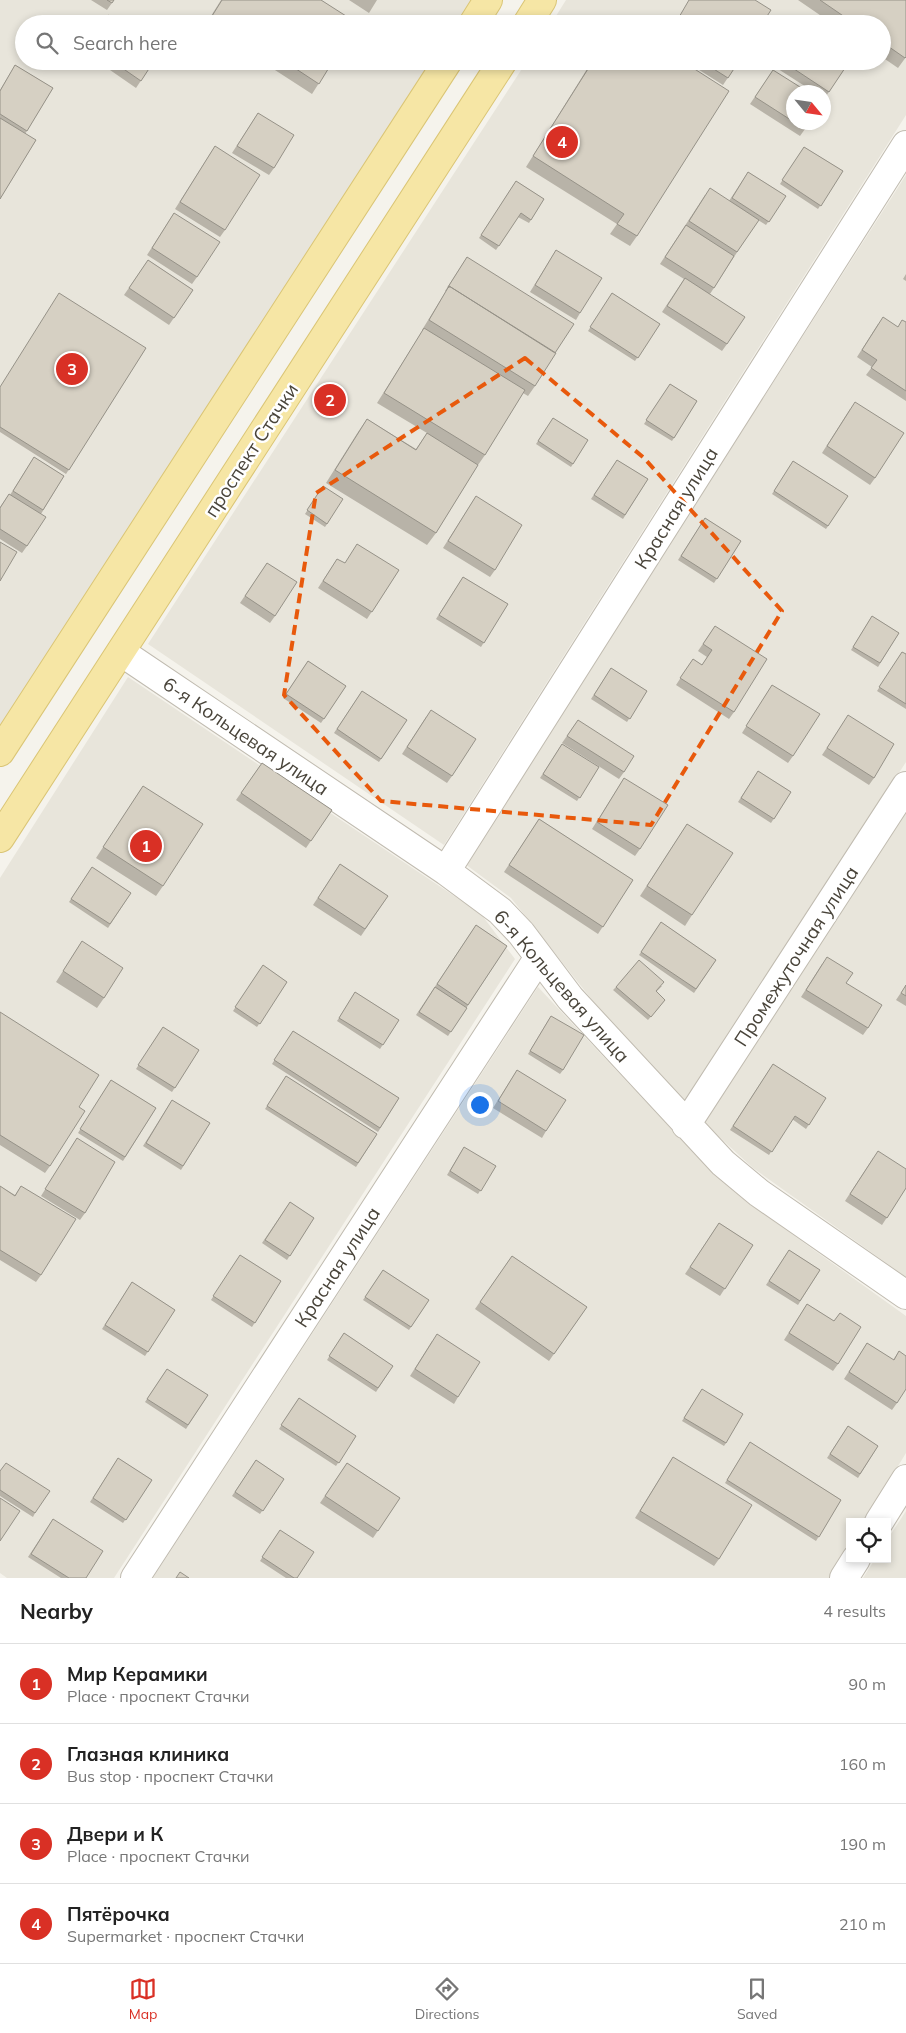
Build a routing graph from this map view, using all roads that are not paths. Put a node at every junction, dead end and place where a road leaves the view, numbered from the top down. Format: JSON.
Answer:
{"nodes":[{"id":1,"x":488,"y":0,"type":"edge"},
{"id":2,"x":542,"y":0,"type":"edge"},
{"id":3,"x":479,"y":15,"type":"edge"},
{"id":4,"x":533,"y":15,"type":"edge"},
{"id":5,"x":442,"y":70,"type":"edge"},
{"id":6,"x":497,"y":70,"type":"edge"},
{"id":7,"x":906,"y":145,"type":"edge"},
{"id":8,"x":121,"y":652,"type":"junction"},
{"id":9,"x":0,"y":752,"type":"edge"},
{"id":10,"x":906,"y":786,"type":"edge"},
{"id":11,"x":0,"y":838,"type":"edge"},
{"id":12,"x":446,"y":871,"type":"junction"},
{"id":13,"x":539,"y":957,"type":"junction"},
{"id":14,"x":686,"y":1125,"type":"junction"},
{"id":15,"x":906,"y":1295,"type":"edge"},
{"id":16,"x":906,"y":1479,"type":"edge"},
{"id":17,"x":882,"y":1518,"type":"edge"},
{"id":18,"x":853,"y":1563,"type":"edge"},
{"id":19,"x":135,"y":1578,"type":"edge"},
{"id":20,"x":844,"y":1578,"type":"edge"}],
"edges":[{"from":1,"to":3,"type":"main road"},
{"from":2,"to":4,"type":"main road"},
{"from":5,"to":9,"type":"main road"},
{"from":6,"to":8,"type":"main road","name":"проспект Стачки"},
{"from":7,"to":12,"type":"street","name":"Красная улица"},
{"from":8,"to":11,"type":"main road","name":"проспект Стачки"},
{"from":8,"to":12,"type":"street","name":"6-я Кольцевая улица"},
{"from":10,"to":14,"type":"street","name":"Промежуточная улица"},
{"from":12,"to":13,"type":"street","name":"6-я Кольцевая улица"},
{"from":13,"to":14,"type":"street","name":"6-я Кольцевая улица"},
{"from":13,"to":19,"type":"street","name":"Красная улица"},
{"from":14,"to":15,"type":"street","name":"6-я Кольцевая улица"},
{"from":16,"to":17,"type":"street"},
{"from":18,"to":20,"type":"street"}]}
